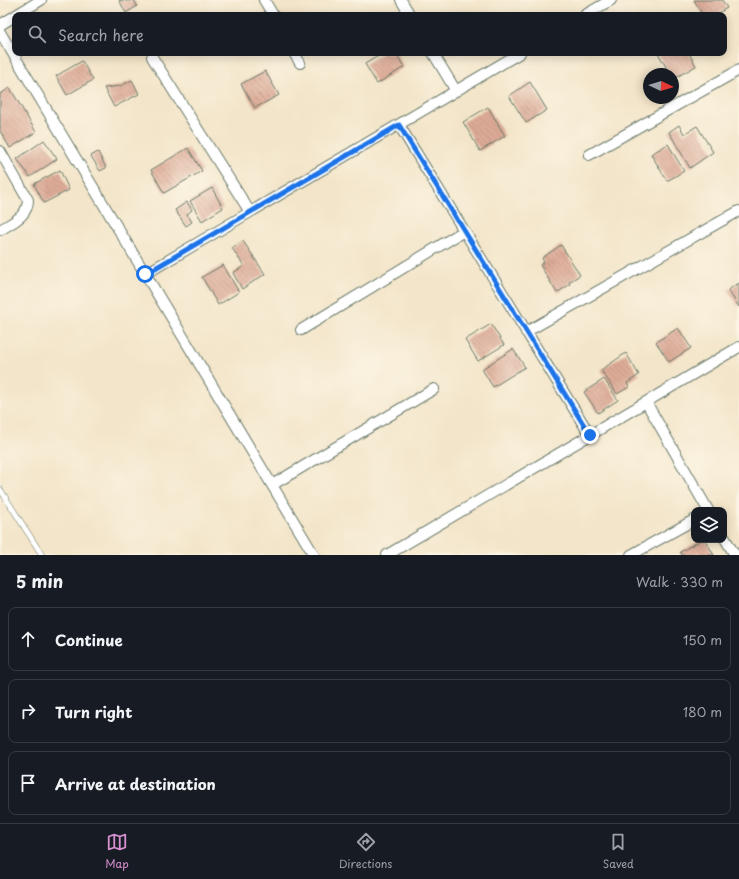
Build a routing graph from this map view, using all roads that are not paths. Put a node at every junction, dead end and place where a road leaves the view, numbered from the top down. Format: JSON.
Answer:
{"nodes":[{"id":1,"x":41,"y":0,"type":"edge"},
{"id":2,"x":264,"y":0,"type":"edge"},
{"id":3,"x":401,"y":0,"type":"edge"},
{"id":4,"x":609,"y":0,"type":"edge"},
{"id":5,"x":21,"y":12,"type":"edge"},
{"id":6,"x":271,"y":12,"type":"edge"},
{"id":7,"x":408,"y":12,"type":"edge"},
{"id":8,"x":590,"y":12,"type":"edge"},
{"id":9,"x":12,"y":18,"type":"edge"},
{"id":10,"x":0,"y":25,"type":"edge"},
{"id":11,"x":0,"y":32,"type":"edge"},
{"id":12,"x":12,"y":52,"type":"edge"},
{"id":13,"x":14,"y":56,"type":"edge"},
{"id":14,"x":296,"y":56,"type":"edge"},
{"id":15,"x":435,"y":56,"type":"edge"},
{"id":16,"x":515,"y":56,"type":"edge"},
{"id":17,"x":152,"y":57,"type":"dead end"},
{"id":18,"x":300,"y":64,"type":"dead end"},
{"id":19,"x":739,"y":70,"type":"edge"},
{"id":20,"x":456,"y":91,"type":"junction"},
{"id":21,"x":399,"y":125,"type":"junction"},
{"id":22,"x":0,"y":152,"type":"edge"},
{"id":23,"x":589,"y":155,"type":"dead end"},
{"id":24,"x":739,"y":211,"type":"edge"},
{"id":25,"x":250,"y":212,"type":"junction"},
{"id":26,"x":0,"y":230,"type":"edge"},
{"id":27,"x":464,"y":231,"type":"junction"},
{"id":28,"x":145,"y":274,"type":"junction"},
{"id":29,"x":301,"y":330,"type":"dead end"},
{"id":30,"x":526,"y":332,"type":"junction"},
{"id":31,"x":739,"y":347,"type":"edge"},
{"id":32,"x":434,"y":389,"type":"dead end"},
{"id":33,"x":646,"y":402,"type":"junction"},
{"id":34,"x":590,"y":435,"type":"junction"},
{"id":35,"x":272,"y":485,"type":"junction"},
{"id":36,"x":0,"y":489,"type":"edge"},
{"id":37,"x":706,"y":507,"type":"edge"},
{"id":38,"x":691,"y":522,"type":"edge"},
{"id":39,"x":727,"y":542,"type":"edge"},
{"id":40,"x":42,"y":555,"type":"edge"},
{"id":41,"x":314,"y":555,"type":"edge"},
{"id":42,"x":387,"y":555,"type":"edge"},
{"id":43,"x":631,"y":555,"type":"edge"},
{"id":44,"x":735,"y":555,"type":"edge"}],
"edges":[{"from":1,"to":5,"type":"street"},
{"from":2,"to":6,"type":"street"},
{"from":3,"to":7,"type":"street"},
{"from":4,"to":8,"type":"street"},
{"from":9,"to":10,"type":"street"},
{"from":11,"to":12,"type":"street"},
{"from":13,"to":28,"type":"street"},
{"from":14,"to":18,"type":"street"},
{"from":15,"to":20,"type":"street"},
{"from":16,"to":20,"type":"street"},
{"from":17,"to":25,"type":"street"},
{"from":19,"to":23,"type":"street"},
{"from":20,"to":21,"type":"street"},
{"from":21,"to":25,"type":"street"},
{"from":21,"to":27,"type":"street"},
{"from":22,"to":26,"type":"street"},
{"from":24,"to":30,"type":"street"},
{"from":25,"to":28,"type":"street"},
{"from":27,"to":29,"type":"street"},
{"from":27,"to":30,"type":"street"},
{"from":28,"to":35,"type":"street"},
{"from":30,"to":34,"type":"street"},
{"from":31,"to":33,"type":"street"},
{"from":32,"to":35,"type":"street"},
{"from":33,"to":34,"type":"street"},
{"from":33,"to":37,"type":"street"},
{"from":34,"to":42,"type":"street"},
{"from":35,"to":41,"type":"street"},
{"from":36,"to":40,"type":"lane"},
{"from":38,"to":43,"type":"street"},
{"from":39,"to":44,"type":"street"}]}
